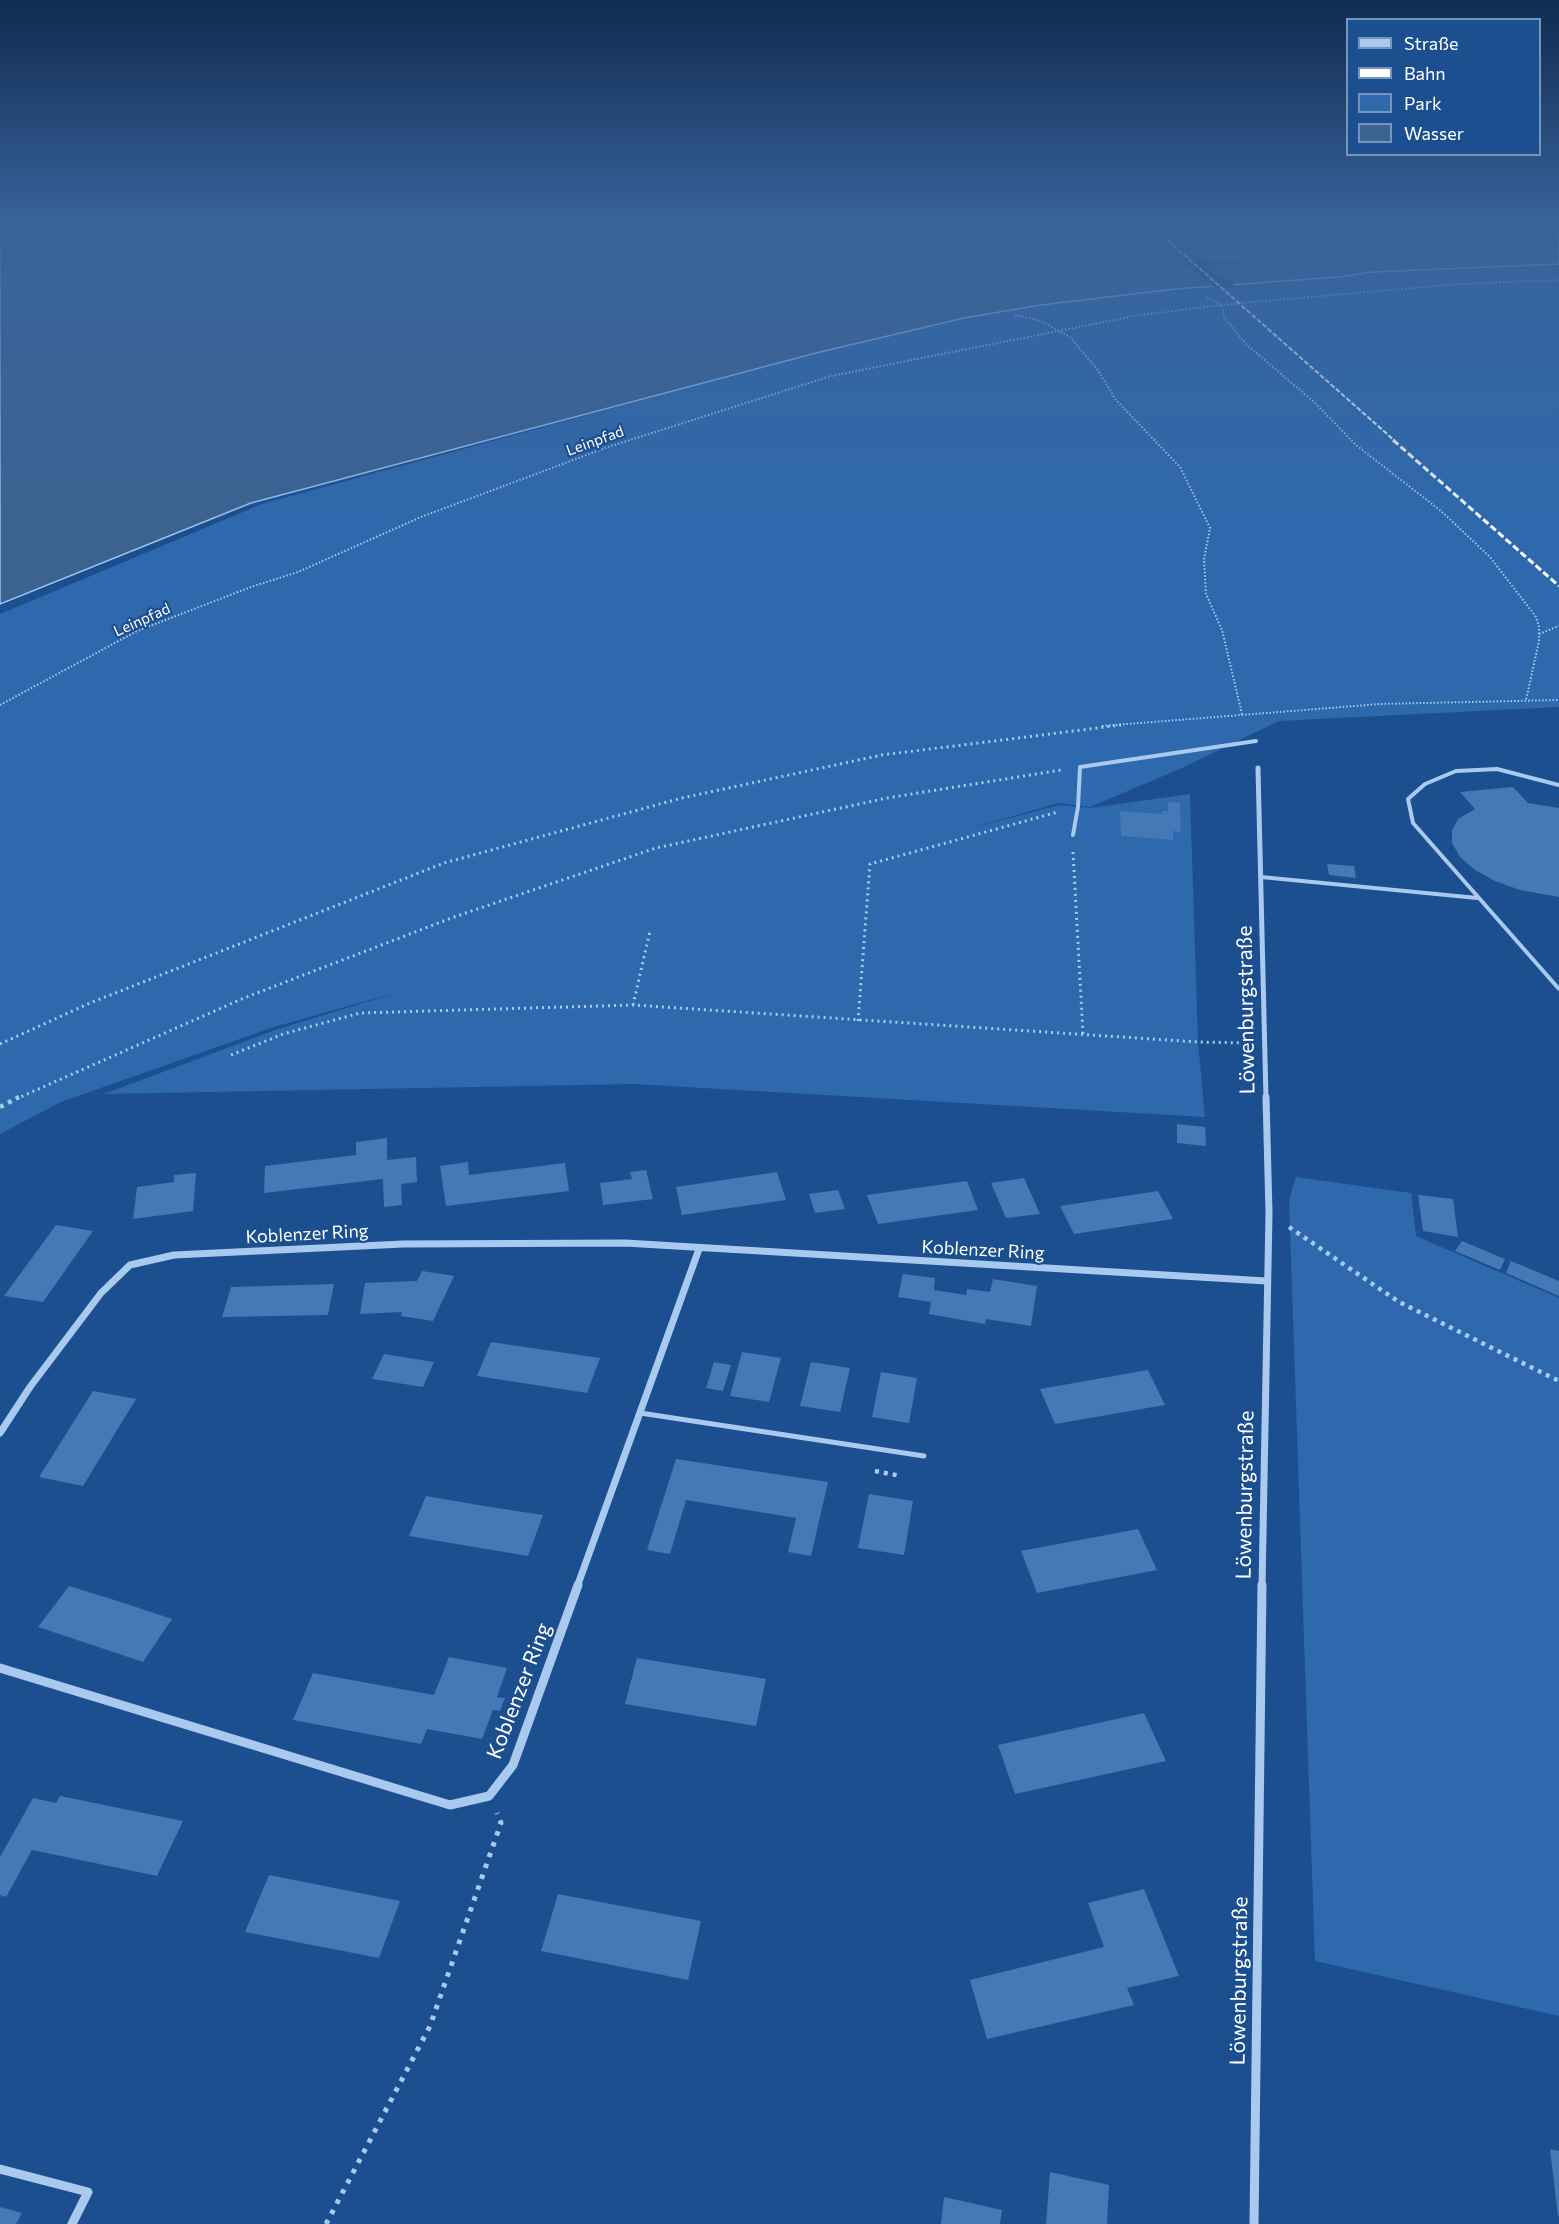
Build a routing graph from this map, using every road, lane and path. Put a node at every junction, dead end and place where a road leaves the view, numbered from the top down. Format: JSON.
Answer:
{"nodes":[{"id":1,"x":1050,"y":326,"type":"edge"},
{"id":2,"x":1077,"y":326,"type":"edge"},
{"id":3,"x":1231,"y":326,"type":"edge"},
{"id":4,"x":1061,"y":330,"type":"junction"},
{"id":5,"x":1559,"y":626,"type":"edge"},
{"id":6,"x":1539,"y":634,"type":"junction"},
{"id":7,"x":1526,"y":700,"type":"junction"},
{"id":8,"x":1559,"y":700,"type":"edge"},
{"id":9,"x":0,"y":705,"type":"edge"},
{"id":10,"x":1242,"y":714,"type":"junction"},
{"id":11,"x":1256,"y":741,"type":"dead end"},
{"id":12,"x":1080,"y":767,"type":"junction"},
{"id":13,"x":1258,"y":768,"type":"dead end"},
{"id":14,"x":1559,"y":785,"type":"edge"},
{"id":15,"x":1077,"y":814,"type":"junction"},
{"id":16,"x":1072,"y":835,"type":"joint"},
{"id":17,"x":1261,"y":877,"type":"junction"},
{"id":18,"x":1477,"y":898,"type":"junction"},
{"id":19,"x":650,"y":931,"type":"dead end"},
{"id":20,"x":1559,"y":989,"type":"edge"},
{"id":21,"x":633,"y":1005,"type":"junction"},
{"id":22,"x":858,"y":1021,"type":"junction"},
{"id":23,"x":1083,"y":1034,"type":"junction"},
{"id":24,"x":0,"y":1044,"type":"edge"},
{"id":25,"x":1265,"y":1044,"type":"junction"},
{"id":26,"x":231,"y":1055,"type":"dead end"},
{"id":27,"x":0,"y":1107,"type":"edge"},
{"id":28,"x":1269,"y":1213,"type":"junction"},
{"id":29,"x":699,"y":1249,"type":"junction"},
{"id":30,"x":1266,"y":1281,"type":"junction"},
{"id":31,"x":1559,"y":1381,"type":"edge"},
{"id":32,"x":640,"y":1413,"type":"junction"},
{"id":33,"x":0,"y":1433,"type":"edge"},
{"id":34,"x":924,"y":1456,"type":"dead end"},
{"id":35,"x":0,"y":1668,"type":"edge"},
{"id":36,"x":489,"y":1796,"type":"junction"},
{"id":37,"x":0,"y":2169,"type":"edge"},
{"id":38,"x":72,"y":2224,"type":"edge"},
{"id":39,"x":326,"y":2224,"type":"edge"},
{"id":40,"x":1254,"y":2224,"type":"edge"}],
"edges":[{"from":1,"to":4,"type":"path"},
{"from":2,"to":4,"type":"path","name":"Leinpfad"},
{"from":3,"to":6,"type":"path"},
{"from":4,"to":9,"type":"path","name":"Leinpfad"},
{"from":4,"to":10,"type":"path"},
{"from":5,"to":6,"type":"path"},
{"from":6,"to":7,"type":"path"},
{"from":7,"to":8,"type":"path"},
{"from":7,"to":10,"type":"path"},
{"from":10,"to":24,"type":"path"},
{"from":11,"to":12,"type":"lane"},
{"from":12,"to":15,"type":"lane"},
{"from":12,"to":27,"type":"path"},
{"from":13,"to":17,"type":"street","name":"Löwenburgstraße"},
{"from":14,"to":18,"type":"lane"},
{"from":15,"to":16,"type":"lane"},
{"from":15,"to":22,"type":"path"},
{"from":16,"to":23,"type":"path"},
{"from":17,"to":18,"type":"lane"},
{"from":17,"to":25,"type":"street","name":"Löwenburgstraße"},
{"from":18,"to":20,"type":"lane"},
{"from":19,"to":21,"type":"path"},
{"from":21,"to":22,"type":"path"},
{"from":21,"to":26,"type":"path"},
{"from":22,"to":23,"type":"path"},
{"from":23,"to":25,"type":"path"},
{"from":25,"to":28,"type":"street","name":"Löwenburgstraße"},
{"from":28,"to":30,"type":"street","name":"Löwenburgstraße"},
{"from":28,"to":31,"type":"path"},
{"from":29,"to":30,"type":"street","name":"Koblenzer Ring"},
{"from":29,"to":32,"type":"street","name":"Koblenzer Ring"},
{"from":29,"to":33,"type":"street","name":"Koblenzer Ring"},
{"from":30,"to":40,"type":"street","name":"Löwenburgstraße"},
{"from":32,"to":34,"type":"lane"},
{"from":32,"to":36,"type":"street","name":"Koblenzer Ring"},
{"from":35,"to":36,"type":"street"},
{"from":36,"to":39,"type":"path"},
{"from":37,"to":38,"type":"street"}]}
